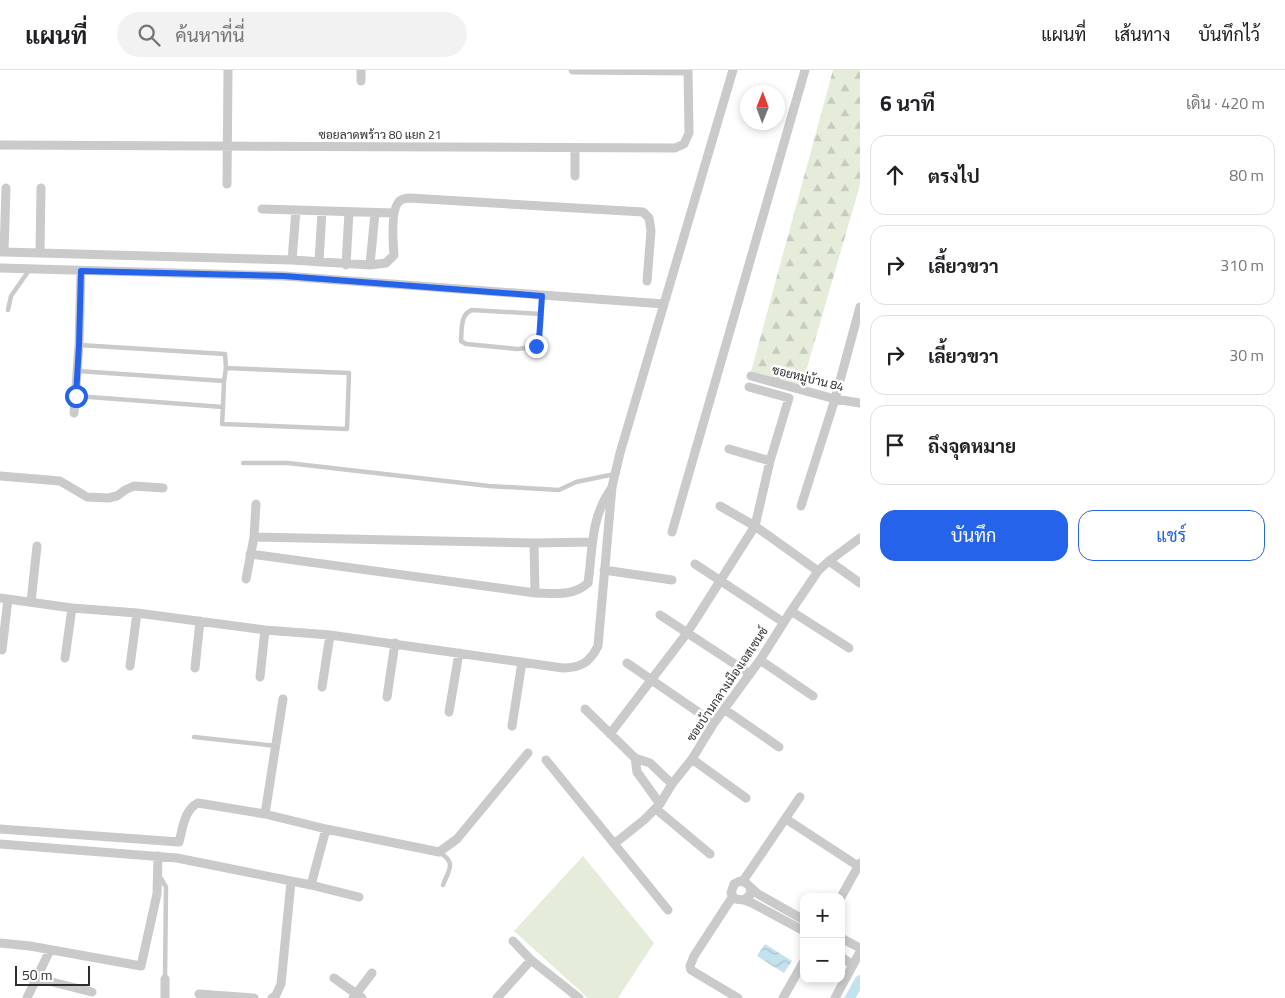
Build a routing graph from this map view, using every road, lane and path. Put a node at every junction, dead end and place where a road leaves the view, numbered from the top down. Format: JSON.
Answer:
{"nodes":[{"id":1,"x":228,"y":70,"type":"edge"},
{"id":2,"x":361,"y":70,"type":"edge"},
{"id":3,"x":573,"y":70,"type":"edge"},
{"id":4,"x":688,"y":70,"type":"edge"},
{"id":5,"x":733,"y":70,"type":"edge"},
{"id":6,"x":806,"y":70,"type":"edge"},
{"id":7,"x":361,"y":81,"type":"dead end"},
{"id":8,"x":0,"y":144,"type":"edge"},
{"id":9,"x":227,"y":146,"type":"junction"},
{"id":10,"x":576,"y":148,"type":"junction"},
{"id":11,"x":575,"y":176,"type":"dead end"},
{"id":12,"x":227,"y":184,"type":"dead end"},
{"id":13,"x":6,"y":188,"type":"dead end"},
{"id":14,"x":42,"y":188,"type":"dead end"},
{"id":15,"x":262,"y":209,"type":"dead end"},
{"id":16,"x":296,"y":210,"type":"junction"},
{"id":17,"x":322,"y":211,"type":"junction"},
{"id":18,"x":349,"y":212,"type":"junction"},
{"id":19,"x":375,"y":212,"type":"junction"},
{"id":20,"x":394,"y":213,"type":"junction"},
{"id":21,"x":2,"y":252,"type":"edge"},
{"id":22,"x":40,"y":253,"type":"junction"},
{"id":23,"x":292,"y":260,"type":"junction"},
{"id":24,"x":319,"y":262,"type":"junction"},
{"id":25,"x":346,"y":264,"type":"junction"},
{"id":26,"x":370,"y":265,"type":"junction"},
{"id":27,"x":0,"y":268,"type":"edge"},
{"id":28,"x":30,"y":269,"type":"junction"},
{"id":29,"x":81,"y":271,"type":"junction"},
{"id":30,"x":647,"y":281,"type":"dead end"},
{"id":31,"x":542,"y":296,"type":"junction"},
{"id":32,"x":664,"y":304,"type":"junction"},
{"id":33,"x":860,"y":307,"type":"edge"},
{"id":34,"x":8,"y":310,"type":"dead end"},
{"id":35,"x":541,"y":314,"type":"junction"},
{"id":36,"x":79,"y":345,"type":"junction"},
{"id":37,"x":226,"y":368,"type":"junction"},
{"id":38,"x":78,"y":371,"type":"junction"},
{"id":39,"x":751,"y":376,"type":"dead end"},
{"id":40,"x":224,"y":381,"type":"junction"},
{"id":41,"x":749,"y":387,"type":"dead end"},
{"id":42,"x":76,"y":396,"type":"junction"},
{"id":43,"x":835,"y":399,"type":"junction"},
{"id":44,"x":860,"y":403,"type":"edge"},
{"id":45,"x":222,"y":408,"type":"junction"},
{"id":46,"x":74,"y":414,"type":"dead end"},
{"id":47,"x":729,"y":448,"type":"dead end"},
{"id":48,"x":770,"y":461,"type":"junction"},
{"id":49,"x":243,"y":462,"type":"dead end"},
{"id":50,"x":615,"y":474,"type":"junction"},
{"id":51,"x":0,"y":476,"type":"edge"},
{"id":52,"x":163,"y":488,"type":"dead end"},
{"id":53,"x":612,"y":488,"type":"junction"},
{"id":54,"x":256,"y":504,"type":"dead end"},
{"id":55,"x":720,"y":506,"type":"dead end"},
{"id":56,"x":801,"y":506,"type":"dead end"},
{"id":57,"x":755,"y":526,"type":"junction"},
{"id":58,"x":672,"y":532,"type":"dead end"},
{"id":59,"x":254,"y":537,"type":"junction"},
{"id":60,"x":860,"y":538,"type":"edge"},
{"id":61,"x":592,"y":542,"type":"junction"},
{"id":62,"x":534,"y":543,"type":"junction"},
{"id":63,"x":37,"y":546,"type":"dead end"},
{"id":64,"x":250,"y":554,"type":"junction"},
{"id":65,"x":829,"y":561,"type":"junction"},
{"id":66,"x":695,"y":564,"type":"dead end"},
{"id":67,"x":604,"y":570,"type":"junction"},
{"id":68,"x":818,"y":571,"type":"junction"},
{"id":69,"x":246,"y":579,"type":"dead end"},
{"id":70,"x":672,"y":580,"type":"dead end"},
{"id":71,"x":720,"y":580,"type":"junction"},
{"id":72,"x":860,"y":583,"type":"edge"},
{"id":73,"x":535,"y":593,"type":"junction"},
{"id":74,"x":4,"y":598,"type":"edge"},
{"id":75,"x":31,"y":602,"type":"junction"},
{"id":76,"x":72,"y":608,"type":"junction"},
{"id":77,"x":791,"y":611,"type":"junction"},
{"id":78,"x":137,"y":613,"type":"junction"},
{"id":79,"x":660,"y":615,"type":"dead end"},
{"id":80,"x":200,"y":621,"type":"junction"},
{"id":81,"x":783,"y":622,"type":"junction"},
{"id":82,"x":265,"y":630,"type":"junction"},
{"id":83,"x":687,"y":633,"type":"junction"},
{"id":84,"x":330,"y":635,"type":"junction"},
{"id":85,"x":395,"y":643,"type":"junction"},
{"id":86,"x":849,"y":648,"type":"dead end"},
{"id":87,"x":2,"y":650,"type":"dead end"},
{"id":88,"x":459,"y":653,"type":"junction"},
{"id":89,"x":65,"y":658,"type":"dead end"},
{"id":90,"x":760,"y":660,"type":"junction"},
{"id":91,"x":522,"y":662,"type":"junction"},
{"id":92,"x":627,"y":663,"type":"dead end"},
{"id":93,"x":130,"y":666,"type":"dead end"},
{"id":94,"x":195,"y":668,"type":"dead end"},
{"id":95,"x":750,"y":674,"type":"junction"},
{"id":96,"x":260,"y":677,"type":"dead end"},
{"id":97,"x":652,"y":680,"type":"junction"},
{"id":98,"x":322,"y":687,"type":"dead end"},
{"id":99,"x":814,"y":696,"type":"dead end"},
{"id":100,"x":387,"y":697,"type":"dead end"},
{"id":101,"x":283,"y":699,"type":"dead end"},
{"id":102,"x":585,"y":709,"type":"dead end"},
{"id":103,"x":724,"y":709,"type":"junction"},
{"id":104,"x":449,"y":712,"type":"dead end"},
{"id":105,"x":714,"y":723,"type":"junction"},
{"id":106,"x":512,"y":726,"type":"dead end"},
{"id":107,"x":610,"y":734,"type":"junction"},
{"id":108,"x":194,"y":737,"type":"dead end"},
{"id":109,"x":276,"y":746,"type":"junction"},
{"id":110,"x":780,"y":747,"type":"dead end"},
{"id":111,"x":528,"y":753,"type":"dead end"},
{"id":112,"x":635,"y":758,"type":"junction"},
{"id":113,"x":692,"y":759,"type":"junction"},
{"id":114,"x":546,"y":760,"type":"dead end"},
{"id":115,"x":672,"y":784,"type":"junction"},
{"id":116,"x":800,"y":797,"type":"dead end"},
{"id":117,"x":746,"y":798,"type":"dead end"},
{"id":118,"x":658,"y":807,"type":"junction"},
{"id":119,"x":265,"y":814,"type":"junction"},
{"id":120,"x":786,"y":819,"type":"junction"},
{"id":121,"x":0,"y":829,"type":"edge"},
{"id":122,"x":326,"y":829,"type":"junction"},
{"id":123,"x":180,"y":842,"type":"junction"},
{"id":124,"x":0,"y":844,"type":"edge"},
{"id":125,"x":614,"y":844,"type":"junction"},
{"id":126,"x":439,"y":852,"type":"junction"},
{"id":127,"x":710,"y":854,"type":"dead end"},
{"id":128,"x":158,"y":856,"type":"junction"},
{"id":129,"x":177,"y":858,"type":"junction"},
{"id":130,"x":859,"y":865,"type":"edge"},
{"id":131,"x":158,"y":874,"type":"junction"},
{"id":132,"x":291,"y":882,"type":"junction"},
{"id":133,"x":747,"y":884,"type":"junction"},
{"id":134,"x":311,"y":885,"type":"junction"},
{"id":135,"x":443,"y":885,"type":"dead end"},
{"id":136,"x":842,"y":893,"type":"edge"},
{"id":137,"x":733,"y":896,"type":"junction"},
{"id":138,"x":359,"y":897,"type":"dead end"},
{"id":139,"x":744,"y":900,"type":"junction"},
{"id":140,"x":668,"y":910,"type":"dead end"},
{"id":141,"x":800,"y":918,"type":"edge"},
{"id":142,"x":800,"y":930,"type":"edge"},
{"id":143,"x":514,"y":941,"type":"dead end"},
{"id":144,"x":845,"y":941,"type":"edge"},
{"id":145,"x":0,"y":943,"type":"edge"},
{"id":146,"x":50,"y":950,"type":"junction"},
{"id":147,"x":860,"y":950,"type":"edge"},
{"id":148,"x":531,"y":960,"type":"junction"},
{"id":149,"x":845,"y":960,"type":"edge"},
{"id":150,"x":853,"y":965,"type":"junction"},
{"id":151,"x":800,"y":968,"type":"edge"},
{"id":152,"x":372,"y":973,"type":"dead end"},
{"id":153,"x":36,"y":978,"type":"junction"},
{"id":154,"x":334,"y":978,"type":"dead end"},
{"id":155,"x":165,"y":979,"type":"joint"},
{"id":156,"x":92,"y":992,"type":"dead end"},
{"id":157,"x":199,"y":994,"type":"dead end"},
{"id":158,"x":357,"y":997,"type":"edge"},
{"id":159,"x":27,"y":998,"type":"edge"},
{"id":160,"x":164,"y":998,"type":"edge"},
{"id":161,"x":254,"y":998,"type":"edge"},
{"id":162,"x":272,"y":998,"type":"edge"},
{"id":163,"x":497,"y":998,"type":"edge"},
{"id":164,"x":579,"y":998,"type":"edge"},
{"id":165,"x":738,"y":998,"type":"edge"},
{"id":166,"x":783,"y":998,"type":"edge"},
{"id":167,"x":835,"y":998,"type":"edge"}],
"edges":[{"from":1,"to":9,"type":"street"},
{"from":2,"to":7,"type":"street"},
{"from":3,"to":4,"type":"street"},
{"from":4,"to":10,"type":"street","name":"ซอยลาดพร้าว 80 แยก 21"},
{"from":5,"to":32,"type":"street"},
{"from":6,"to":58,"type":"street"},
{"from":8,"to":9,"type":"street","name":"ซอยลาดพร้าว 80 แยก 21"},
{"from":9,"to":10,"type":"street","name":"ซอยลาดพร้าว 80 แยก 21"},
{"from":9,"to":12,"type":"street"},
{"from":10,"to":11,"type":"street"},
{"from":13,"to":21,"type":"street"},
{"from":14,"to":22,"type":"street"},
{"from":15,"to":16,"type":"street"},
{"from":16,"to":17,"type":"street"},
{"from":16,"to":23,"type":"street"},
{"from":17,"to":18,"type":"street"},
{"from":17,"to":24,"type":"street"},
{"from":18,"to":19,"type":"street"},
{"from":18,"to":25,"type":"street"},
{"from":19,"to":20,"type":"street"},
{"from":19,"to":26,"type":"street"},
{"from":20,"to":26,"type":"street"},
{"from":20,"to":30,"type":"street"},
{"from":21,"to":22,"type":"street"},
{"from":22,"to":23,"type":"street"},
{"from":23,"to":24,"type":"street"},
{"from":24,"to":25,"type":"street"},
{"from":25,"to":26,"type":"street"},
{"from":27,"to":28,"type":"street"},
{"from":28,"to":29,"type":"street"},
{"from":28,"to":34,"type":"lane"},
{"from":29,"to":31,"type":"street"},
{"from":29,"to":36,"type":"street"},
{"from":31,"to":32,"type":"street"},
{"from":31,"to":35,"type":"lane"},
{"from":32,"to":50,"type":"street"},
{"from":33,"to":43,"type":"street"},
{"from":35,"to":35,"type":"lane"},
{"from":36,"to":37,"type":"lane"},
{"from":36,"to":38,"type":"street"},
{"from":37,"to":40,"type":"lane"},
{"from":37,"to":45,"type":"lane"},
{"from":38,"to":40,"type":"lane"},
{"from":38,"to":42,"type":"street"},
{"from":39,"to":43,"type":"street","name":"ซอยหมู่บ้าน 84"},
{"from":40,"to":45,"type":"lane"},
{"from":41,"to":48,"type":"street"},
{"from":42,"to":45,"type":"lane"},
{"from":42,"to":46,"type":"street"},
{"from":43,"to":44,"type":"street","name":"ซอยหมู่บ้าน 84"},
{"from":43,"to":56,"type":"street"},
{"from":47,"to":48,"type":"street"},
{"from":48,"to":57,"type":"street"},
{"from":49,"to":50,"type":"lane"},
{"from":50,"to":53,"type":"street"},
{"from":51,"to":52,"type":"street"},
{"from":53,"to":61,"type":"street"},
{"from":53,"to":67,"type":"street"},
{"from":54,"to":59,"type":"street"},
{"from":55,"to":57,"type":"street"},
{"from":57,"to":68,"type":"street"},
{"from":57,"to":71,"type":"street"},
{"from":59,"to":62,"type":"street"},
{"from":59,"to":64,"type":"street"},
{"from":60,"to":65,"type":"street","name":"ซอยบ้านกลางเมืองเอสเซนซ์"},
{"from":61,"to":62,"type":"street"},
{"from":61,"to":73,"type":"street"},
{"from":62,"to":73,"type":"street"},
{"from":63,"to":75,"type":"street"},
{"from":64,"to":69,"type":"street"},
{"from":64,"to":73,"type":"street"},
{"from":65,"to":68,"type":"street","name":"ซอยบ้านกลางเมืองเอสเซนซ์"},
{"from":65,"to":72,"type":"street"},
{"from":66,"to":71,"type":"street"},
{"from":67,"to":70,"type":"street"},
{"from":67,"to":91,"type":"street"},
{"from":68,"to":77,"type":"street","name":"ซอยบ้านกลางเมืองเอสเซนซ์"},
{"from":71,"to":81,"type":"street"},
{"from":71,"to":83,"type":"street"},
{"from":74,"to":75,"type":"street"},
{"from":74,"to":87,"type":"street"},
{"from":75,"to":76,"type":"street"},
{"from":76,"to":78,"type":"street"},
{"from":76,"to":89,"type":"street"},
{"from":77,"to":81,"type":"street","name":"ซอยบ้านกลางเมืองเอสเซนซ์"},
{"from":77,"to":86,"type":"street"},
{"from":78,"to":80,"type":"street"},
{"from":78,"to":93,"type":"street"},
{"from":79,"to":83,"type":"street"},
{"from":80,"to":82,"type":"street"},
{"from":80,"to":94,"type":"street"},
{"from":81,"to":90,"type":"street","name":"ซอยบ้านกลางเมืองเอสเซนซ์"},
{"from":82,"to":84,"type":"street"},
{"from":82,"to":96,"type":"street"},
{"from":83,"to":95,"type":"street"},
{"from":83,"to":97,"type":"street"},
{"from":84,"to":85,"type":"street"},
{"from":84,"to":98,"type":"street"},
{"from":85,"to":88,"type":"street"},
{"from":85,"to":100,"type":"street"},
{"from":88,"to":91,"type":"street"},
{"from":88,"to":104,"type":"street"},
{"from":90,"to":95,"type":"street","name":"ซอยบ้านกลางเมืองเอสเซนซ์"},
{"from":90,"to":99,"type":"street"},
{"from":91,"to":106,"type":"street"},
{"from":92,"to":97,"type":"street"},
{"from":95,"to":103,"type":"street","name":"ซอยบ้านกลางเมืองเอสเซนซ์"},
{"from":97,"to":105,"type":"street"},
{"from":97,"to":107,"type":"street"},
{"from":101,"to":109,"type":"street"},
{"from":102,"to":107,"type":"street"},
{"from":103,"to":105,"type":"street","name":"ซอยบ้านกลางเมืองเอสเซนซ์"},
{"from":103,"to":110,"type":"street"},
{"from":105,"to":113,"type":"street","name":"ซอยบ้านกลางเมืองเอสเซนซ์"},
{"from":107,"to":112,"type":"street"},
{"from":108,"to":109,"type":"lane"},
{"from":109,"to":119,"type":"street"},
{"from":111,"to":126,"type":"street"},
{"from":112,"to":115,"type":"street"},
{"from":112,"to":118,"type":"street"},
{"from":113,"to":115,"type":"street","name":"ซอยบ้านกลางเมืองเอสเซนซ์"},
{"from":113,"to":117,"type":"street"},
{"from":114,"to":125,"type":"street"},
{"from":115,"to":118,"type":"street","name":"ซอยบ้านกลางเมืองเอสเซนซ์"},
{"from":116,"to":120,"type":"street"},
{"from":118,"to":125,"type":"street","name":"ซอยบ้านกลางเมืองเอสเซนซ์"},
{"from":118,"to":127,"type":"street"},
{"from":119,"to":122,"type":"street"},
{"from":119,"to":123,"type":"street"},
{"from":120,"to":130,"type":"street"},
{"from":120,"to":133,"type":"street"},
{"from":121,"to":123,"type":"street"},
{"from":122,"to":126,"type":"street"},
{"from":122,"to":134,"type":"street"},
{"from":123,"to":129,"type":"street"},
{"from":124,"to":128,"type":"street"},
{"from":125,"to":140,"type":"street"},
{"from":126,"to":135,"type":"lane"},
{"from":128,"to":129,"type":"street"},
{"from":128,"to":131,"type":"street"},
{"from":129,"to":132,"type":"street"},
{"from":130,"to":136,"type":"street"},
{"from":131,"to":146,"type":"street"},
{"from":131,"to":155,"type":"lane"},
{"from":132,"to":134,"type":"street"},
{"from":132,"to":162,"type":"street"},
{"from":133,"to":137,"type":"street"},
{"from":133,"to":139,"type":"street"},
{"from":133,"to":141,"type":"street"},
{"from":134,"to":138,"type":"street"},
{"from":137,"to":139,"type":"street"},
{"from":137,"to":165,"type":"street"},
{"from":139,"to":142,"type":"street"},
{"from":143,"to":148,"type":"street"},
{"from":144,"to":147,"type":"street"},
{"from":145,"to":146,"type":"street"},
{"from":146,"to":153,"type":"street"},
{"from":147,"to":150,"type":"street"},
{"from":148,"to":163,"type":"street"},
{"from":148,"to":164,"type":"street"},
{"from":149,"to":150,"type":"street"},
{"from":150,"to":167,"type":"street"},
{"from":151,"to":166,"type":"street"},
{"from":152,"to":158,"type":"street"},
{"from":153,"to":156,"type":"street"},
{"from":153,"to":159,"type":"street"},
{"from":154,"to":158,"type":"street"},
{"from":155,"to":160,"type":"street"},
{"from":157,"to":161,"type":"street"}]}
